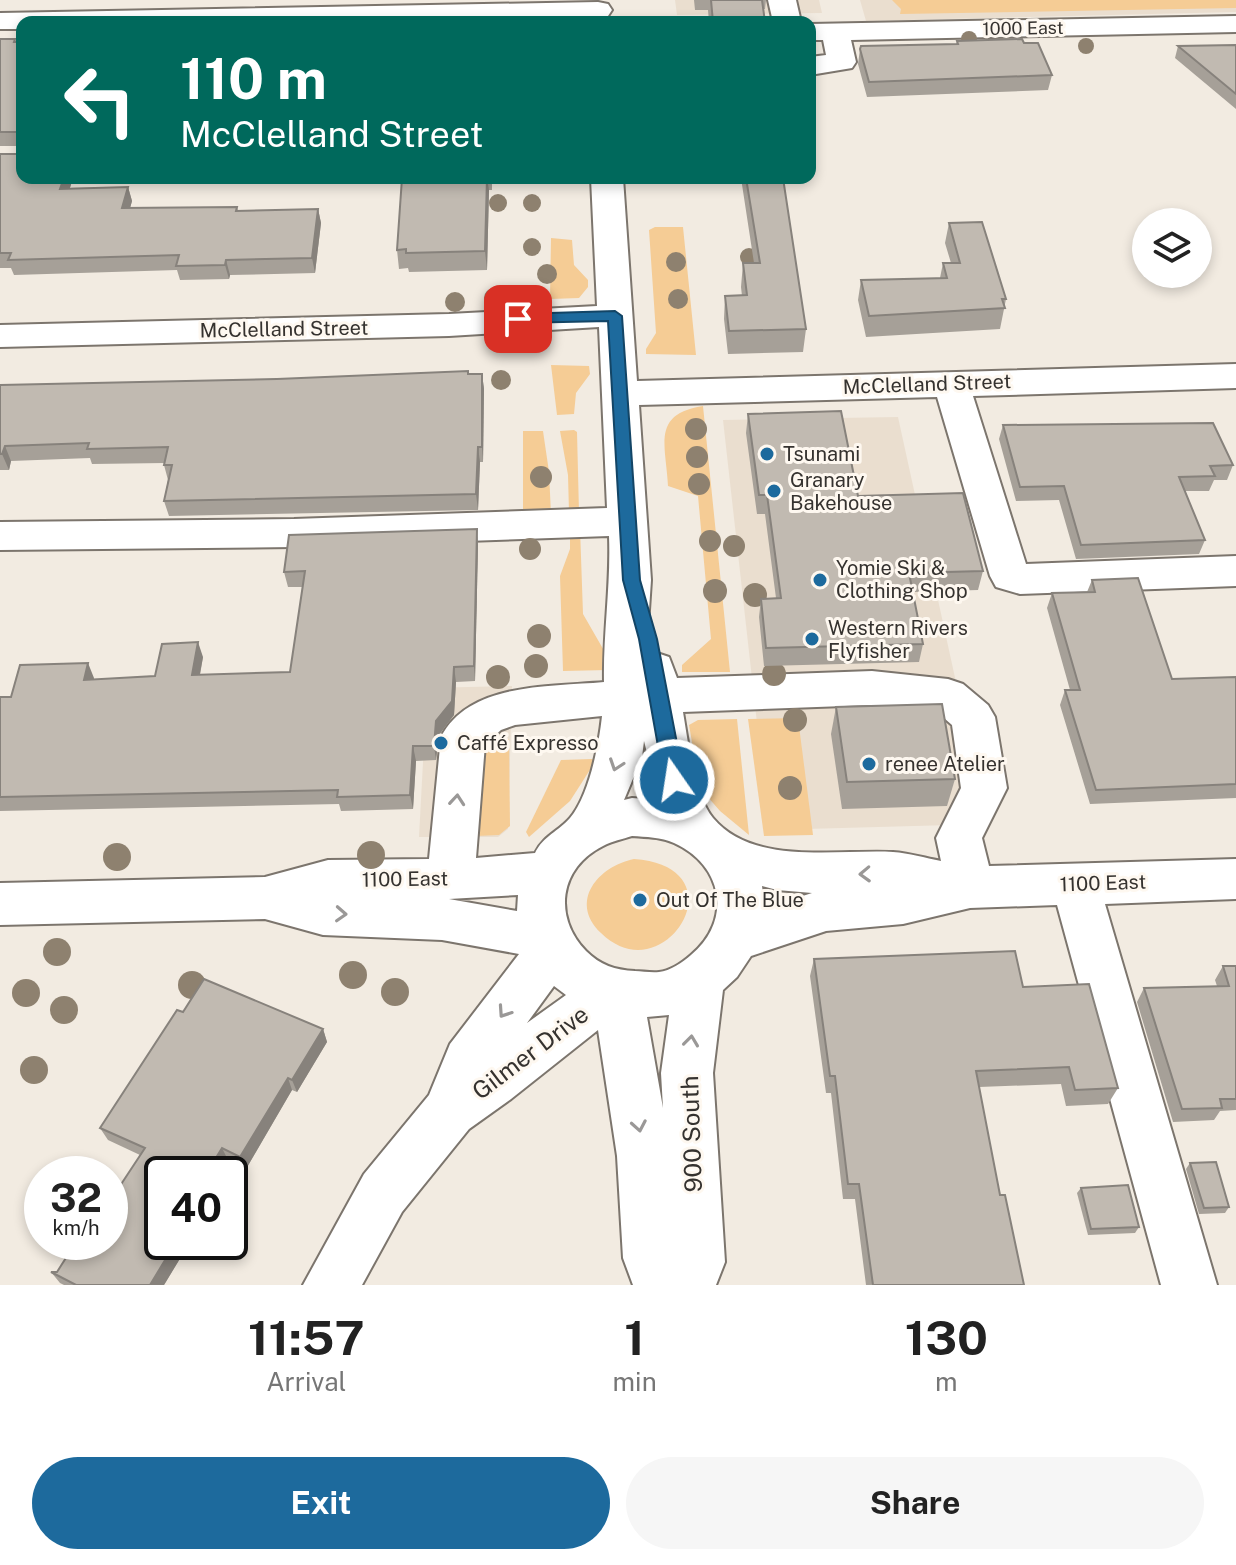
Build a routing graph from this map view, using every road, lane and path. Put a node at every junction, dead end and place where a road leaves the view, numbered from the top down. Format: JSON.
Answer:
{"nodes":[{"id":1,"x":882,"y":0,"type":"edge"},
{"id":2,"x":598,"y":11,"type":"edge"},
{"id":3,"x":299,"y":16,"type":"edge"},
{"id":4,"x":1236,"y":24,"type":"edge"},
{"id":5,"x":892,"y":31,"type":"junction"},
{"id":6,"x":822,"y":32,"type":"edge"},
{"id":7,"x":816,"y":65,"type":"edge"},
{"id":8,"x":607,"y":184,"type":"edge"},
{"id":9,"x":615,"y":316,"type":"junction"},
{"id":10,"x":0,"y":336,"type":"edge"},
{"id":11,"x":1236,"y":376,"type":"edge"},
{"id":12,"x":951,"y":383,"type":"junction"},
{"id":13,"x":619,"y":394,"type":"junction"},
{"id":14,"x":628,"y":521,"type":"junction"},
{"id":15,"x":0,"y":536,"type":"edge"},
{"id":16,"x":1236,"y":571,"type":"edge"},
{"id":17,"x":642,"y":697,"type":"junction"},
{"id":18,"x":589,"y":829,"type":"junction"},
{"id":19,"x":709,"y":842,"type":"junction"},
{"id":20,"x":546,"y":872,"type":"junction"},
{"id":21,"x":451,"y":878,"type":"junction"},
{"id":22,"x":1236,"y":879,"type":"edge"},
{"id":23,"x":1075,"y":884,"type":"junction"},
{"id":24,"x":970,"y":887,"type":"junction"},
{"id":25,"x":265,"y":898,"type":"junction"},
{"id":26,"x":0,"y":904,"type":"edge"},
{"id":27,"x":736,"y":939,"type":"junction"},
{"id":28,"x":548,"y":942,"type":"junction"},
{"id":29,"x":699,"y":981,"type":"junction"},
{"id":30,"x":614,"y":993,"type":"junction"},
{"id":31,"x":450,"y":1111,"type":"junction"},
{"id":32,"x":331,"y":1285,"type":"edge"},
{"id":33,"x":661,"y":1285,"type":"edge"},
{"id":34,"x":688,"y":1285,"type":"edge"},
{"id":35,"x":1189,"y":1285,"type":"edge"}],
"edges":[{"from":1,"to":5,"type":"street"},
{"from":2,"to":3,"type":"street"},
{"from":4,"to":5,"type":"street","name":"1000 East"},
{"from":5,"to":6,"type":"street","name":"1000 East"},
{"from":6,"to":7,"type":"street"},
{"from":8,"to":9,"type":"street"},
{"from":9,"to":10,"type":"street","name":"McClelland Street"},
{"from":9,"to":13,"type":"street"},
{"from":11,"to":12,"type":"street","name":"McClelland Street"},
{"from":12,"to":13,"type":"street","name":"McClelland Street"},
{"from":12,"to":16,"type":"street"},
{"from":13,"to":14,"type":"street"},
{"from":14,"to":15,"type":"street"},
{"from":14,"to":17,"type":"street"},
{"from":17,"to":18,"type":"street","one_way":true},
{"from":17,"to":19,"type":"street"},
{"from":21,"to":17,"type":"street","one_way":true},
{"from":17,"to":24,"type":"street"},
{"from":18,"to":19,"type":"street"},
{"from":18,"to":20,"type":"street"},
{"from":24,"to":19,"type":"street","name":"1100 East","one_way":true},
{"from":19,"to":27,"type":"street"},
{"from":20,"to":21,"type":"street","name":"1100 East"},
{"from":20,"to":28,"type":"street"},
{"from":21,"to":25,"type":"street","name":"1100 East"},
{"from":22,"to":23,"type":"street","name":"1100 East"},
{"from":23,"to":24,"type":"street","name":"1100 East"},
{"from":23,"to":35,"type":"street"},
{"from":24,"to":27,"type":"street","name":"1100 East"},
{"from":25,"to":26,"type":"street","name":"1100 East"},
{"from":25,"to":28,"type":"street","name":"1100 East","one_way":true},
{"from":27,"to":29,"type":"street"},
{"from":28,"to":30,"type":"street"},
{"from":28,"to":31,"type":"street","name":"Gilmer Drive","one_way":true},
{"from":29,"to":30,"type":"street"},
{"from":34,"to":29,"type":"street","name":"900 South","one_way":true},
{"from":30,"to":31,"type":"street","name":"Gilmer Drive"},
{"from":30,"to":33,"type":"street","one_way":true},
{"from":31,"to":32,"type":"street","name":"Gilmer Drive"}]}
